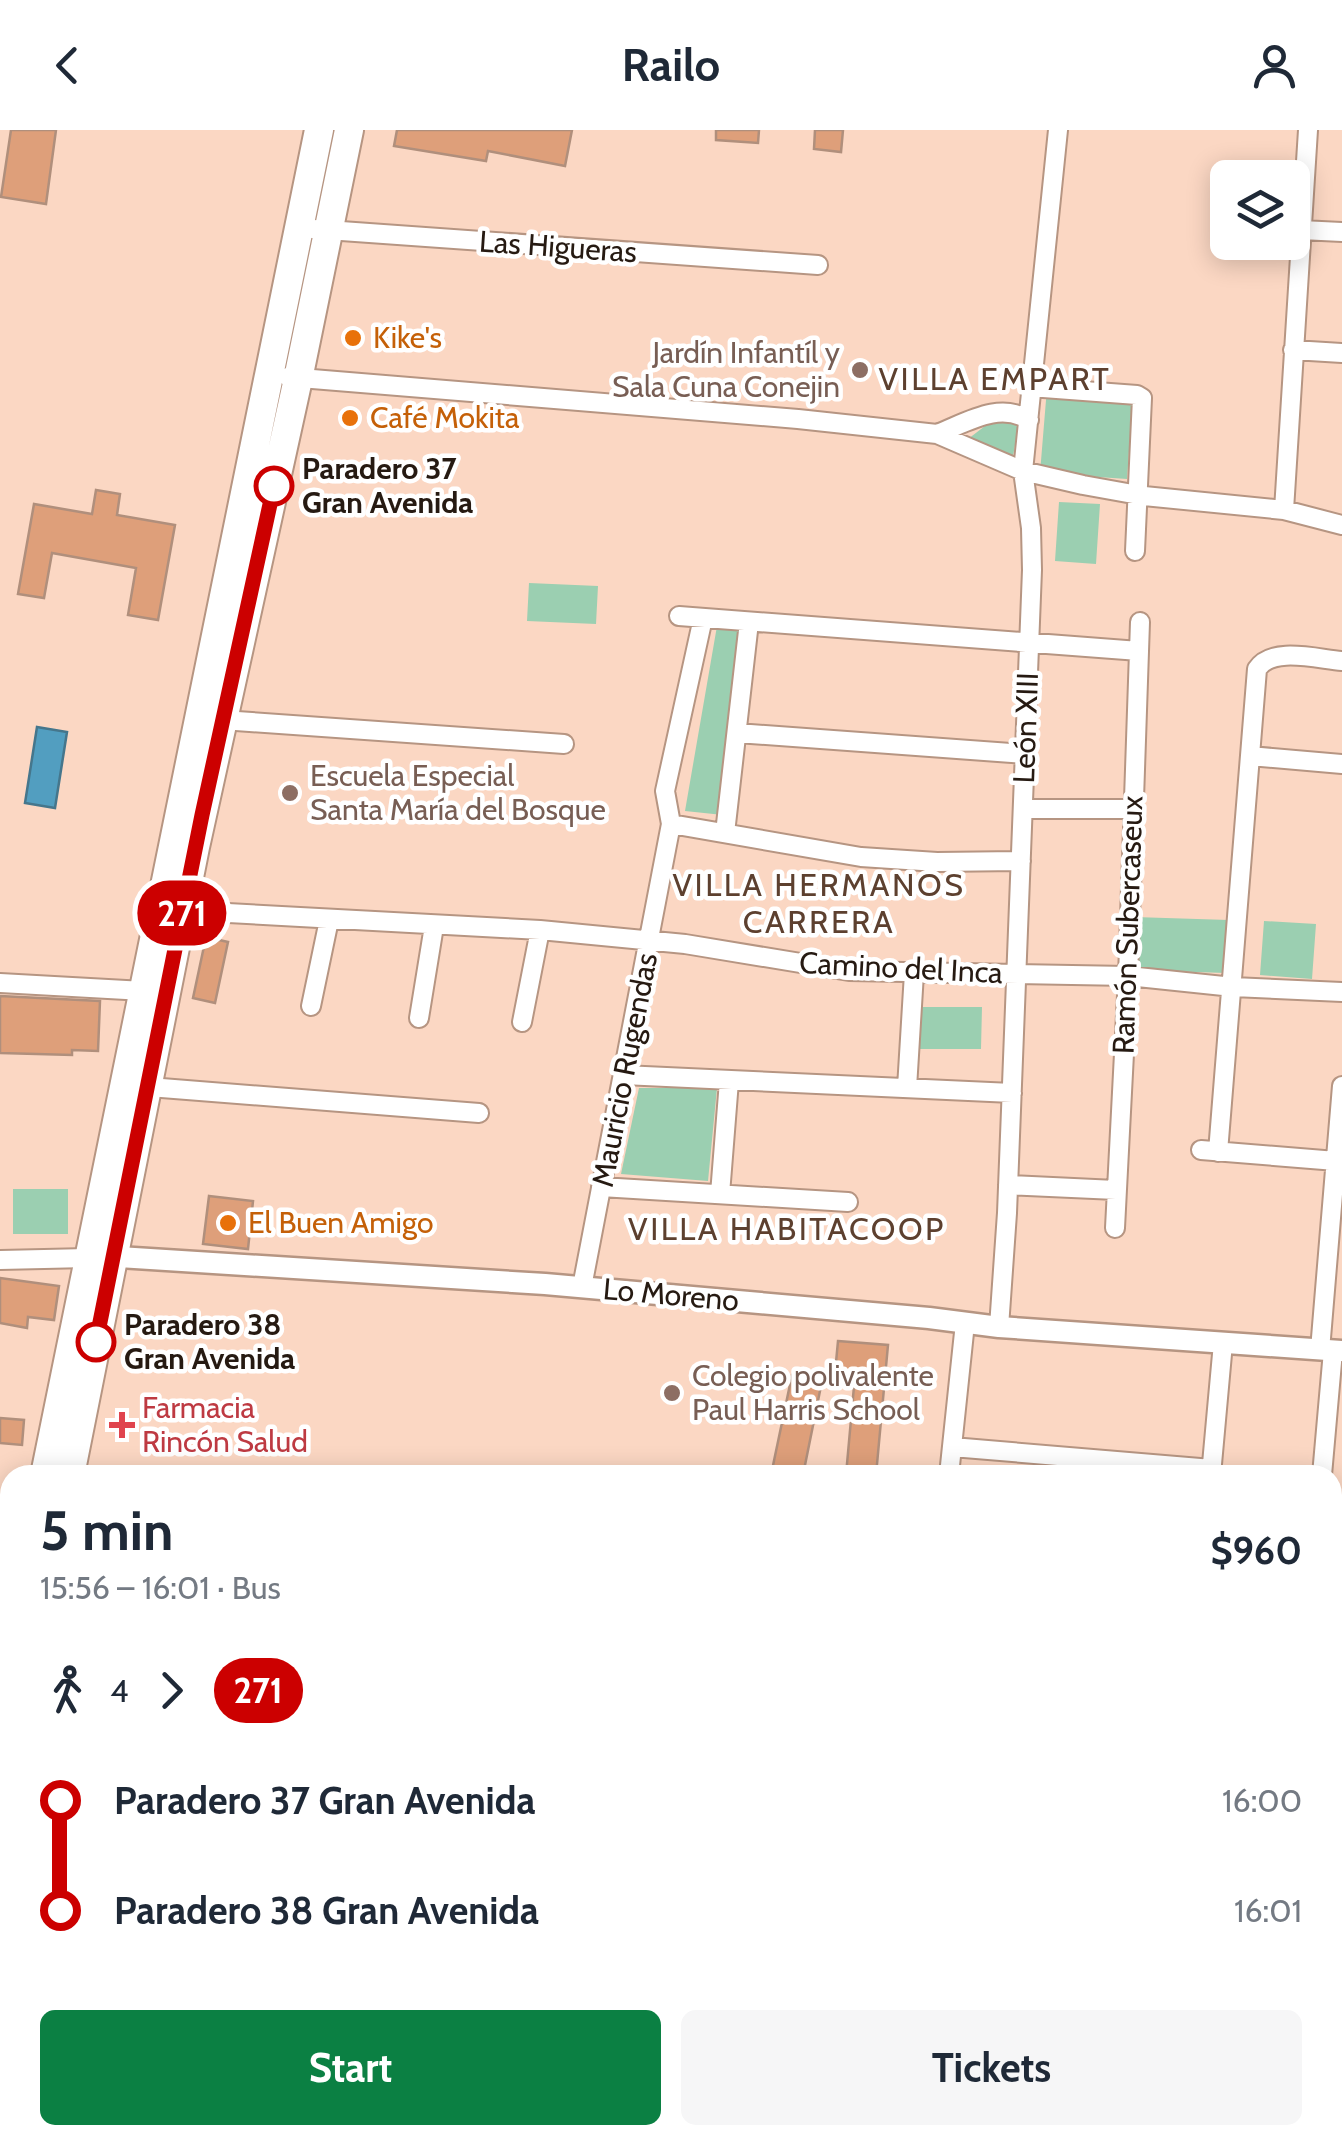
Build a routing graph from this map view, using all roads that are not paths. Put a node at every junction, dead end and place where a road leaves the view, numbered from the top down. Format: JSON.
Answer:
{"nodes":[{"id":1,"x":319,"y":130,"type":"edge"},
{"id":2,"x":349,"y":130,"type":"edge"},
{"id":3,"x":1058,"y":130,"type":"edge"},
{"id":4,"x":1308,"y":130,"type":"edge"},
{"id":5,"x":1306,"y":160,"type":"edge"},
{"id":6,"x":298,"y":228,"type":"junction"},
{"id":7,"x":1310,"y":230,"type":"edge"},
{"id":8,"x":328,"y":232,"type":"junction"},
{"id":9,"x":1342,"y":232,"type":"edge"},
{"id":10,"x":1299,"y":260,"type":"edge"},
{"id":11,"x":818,"y":265,"type":"dead end"},
{"id":12,"x":1294,"y":350,"type":"junction"},
{"id":13,"x":1342,"y":353,"type":"edge"},
{"id":14,"x":267,"y":374,"type":"junction"},
{"id":15,"x":298,"y":379,"type":"junction"},
{"id":16,"x":1030,"y":387,"type":"junction"},
{"id":17,"x":1028,"y":420,"type":"junction"},
{"id":18,"x":937,"y":434,"type":"junction"},
{"id":19,"x":1024,"y":471,"type":"junction"},
{"id":20,"x":1136,"y":495,"type":"junction"},
{"id":21,"x":1284,"y":510,"type":"junction"},
{"id":22,"x":1342,"y":524,"type":"edge"},
{"id":23,"x":1134,"y":551,"type":"dead end"},
{"id":24,"x":680,"y":616,"type":"dead end"},
{"id":25,"x":703,"y":618,"type":"junction"},
{"id":26,"x":750,"y":622,"type":"junction"},
{"id":27,"x":1140,"y":622,"type":"dead end"},
{"id":28,"x":1029,"y":644,"type":"junction"},
{"id":29,"x":1139,"y":650,"type":"junction"},
{"id":30,"x":1342,"y":661,"type":"edge"},
{"id":31,"x":222,"y":720,"type":"junction"},
{"id":32,"x":737,"y":733,"type":"junction"},
{"id":33,"x":564,"y":744,"type":"dead end"},
{"id":34,"x":1025,"y":754,"type":"junction"},
{"id":35,"x":1250,"y":756,"type":"junction"},
{"id":36,"x":1342,"y":764,"type":"edge"},
{"id":37,"x":1023,"y":809,"type":"junction"},
{"id":38,"x":1132,"y":809,"type":"junction"},
{"id":39,"x":671,"y":824,"type":"junction"},
{"id":40,"x":725,"y":833,"type":"junction"},
{"id":41,"x":1021,"y":860,"type":"junction"},
{"id":42,"x":172,"y":910,"type":"junction"},
{"id":43,"x":329,"y":920,"type":"junction"},
{"id":44,"x":434,"y":926,"type":"junction"},
{"id":45,"x":540,"y":930,"type":"junction"},
{"id":46,"x":650,"y":940,"type":"junction"},
{"id":47,"x":914,"y":974,"type":"junction"},
{"id":48,"x":1016,"y":974,"type":"junction"},
{"id":49,"x":1128,"y":976,"type":"junction"},
{"id":50,"x":0,"y":983,"type":"edge"},
{"id":51,"x":1234,"y":987,"type":"junction"},
{"id":52,"x":144,"y":991,"type":"junction"},
{"id":53,"x":1342,"y":992,"type":"edge"},
{"id":54,"x":312,"y":1006,"type":"dead end"},
{"id":55,"x":418,"y":1018,"type":"dead end"},
{"id":56,"x":522,"y":1022,"type":"dead end"},
{"id":57,"x":623,"y":1075,"type":"junction"},
{"id":58,"x":729,"y":1081,"type":"junction"},
{"id":59,"x":1342,"y":1086,"type":"edge"},
{"id":60,"x":149,"y":1088,"type":"junction"},
{"id":61,"x":907,"y":1088,"type":"junction"},
{"id":62,"x":1012,"y":1094,"type":"junction"},
{"id":63,"x":1341,"y":1112,"type":"edge"},
{"id":64,"x":478,"y":1113,"type":"dead end"},
{"id":65,"x":1336,"y":1161,"type":"junction"},
{"id":66,"x":1008,"y":1185,"type":"junction"},
{"id":67,"x":601,"y":1187,"type":"junction"},
{"id":68,"x":1116,"y":1190,"type":"junction"},
{"id":69,"x":720,"y":1194,"type":"junction"},
{"id":70,"x":848,"y":1202,"type":"dead end"},
{"id":71,"x":1337,"y":1213,"type":"edge"},
{"id":72,"x":1115,"y":1228,"type":"dead end"},
{"id":73,"x":100,"y":1256,"type":"junction"},
{"id":74,"x":0,"y":1260,"type":"edge"},
{"id":75,"x":582,"y":1287,"type":"junction"},
{"id":76,"x":965,"y":1322,"type":"junction"},
{"id":77,"x":999,"y":1327,"type":"junction"},
{"id":78,"x":1222,"y":1343,"type":"junction"},
{"id":79,"x":1332,"y":1350,"type":"edge"},
{"id":80,"x":952,"y":1447,"type":"junction"},
{"id":81,"x":48,"y":1465,"type":"edge"},
{"id":82,"x":71,"y":1465,"type":"edge"},
{"id":83,"x":950,"y":1465,"type":"edge"},
{"id":84,"x":1139,"y":1465,"type":"edge"},
{"id":85,"x":1213,"y":1465,"type":"edge"},
{"id":86,"x":1323,"y":1465,"type":"edge"}],
"edges":[{"from":1,"to":6,"type":"main road"},
{"from":2,"to":8,"type":"main road"},
{"from":3,"to":16,"type":"street","name":"León XIII"},
{"from":4,"to":5,"type":"street"},
{"from":6,"to":8,"type":"street","name":"Las Higueras"},
{"from":6,"to":14,"type":"main road"},
{"from":7,"to":9,"type":"street"},
{"from":8,"to":11,"type":"street","name":"Las Higueras"},
{"from":8,"to":15,"type":"main road"},
{"from":10,"to":12,"type":"street"},
{"from":12,"to":13,"type":"street"},
{"from":12,"to":21,"type":"street"},
{"from":14,"to":15,"type":"street"},
{"from":14,"to":42,"type":"main road"},
{"from":15,"to":18,"type":"street"},
{"from":15,"to":31,"type":"main road"},
{"from":16,"to":17,"type":"street","name":"León XIII"},
{"from":16,"to":20,"type":"street"},
{"from":17,"to":18,"type":"street"},
{"from":17,"to":19,"type":"street","name":"León XIII"},
{"from":18,"to":19,"type":"street"},
{"from":19,"to":20,"type":"street"},
{"from":19,"to":28,"type":"street","name":"León XIII"},
{"from":20,"to":21,"type":"street"},
{"from":20,"to":23,"type":"street"},
{"from":21,"to":22,"type":"street"},
{"from":24,"to":25,"type":"street"},
{"from":25,"to":26,"type":"street"},
{"from":25,"to":39,"type":"street","name":"Mauricio Rugendas"},
{"from":26,"to":28,"type":"street"},
{"from":26,"to":32,"type":"street"},
{"from":27,"to":29,"type":"street","name":"Ramón Subercaseux"},
{"from":28,"to":29,"type":"street"},
{"from":28,"to":34,"type":"street","name":"León XIII"},
{"from":29,"to":38,"type":"street","name":"Ramón Subercaseux"},
{"from":30,"to":35,"type":"street"},
{"from":31,"to":33,"type":"street"},
{"from":31,"to":42,"type":"main road"},
{"from":32,"to":34,"type":"street"},
{"from":32,"to":40,"type":"street"},
{"from":34,"to":37,"type":"street","name":"León XIII"},
{"from":35,"to":36,"type":"street"},
{"from":35,"to":51,"type":"street"},
{"from":37,"to":38,"type":"street"},
{"from":37,"to":41,"type":"street","name":"León XIII"},
{"from":38,"to":49,"type":"street","name":"Ramón Subercaseux"},
{"from":39,"to":40,"type":"street"},
{"from":39,"to":46,"type":"street","name":"Mauricio Rugendas"},
{"from":40,"to":41,"type":"street"},
{"from":41,"to":48,"type":"street","name":"León XIII"},
{"from":42,"to":43,"type":"street","name":"Camino del Inca"},
{"from":42,"to":52,"type":"main road"},
{"from":42,"to":60,"type":"main road"},
{"from":43,"to":44,"type":"street","name":"Camino del Inca"},
{"from":43,"to":54,"type":"street"},
{"from":44,"to":45,"type":"street","name":"Camino del Inca"},
{"from":44,"to":55,"type":"street"},
{"from":45,"to":46,"type":"street","name":"Camino del Inca"},
{"from":45,"to":56,"type":"street"},
{"from":46,"to":47,"type":"street","name":"Camino del Inca"},
{"from":46,"to":57,"type":"street","name":"Mauricio Rugendas"},
{"from":47,"to":48,"type":"street","name":"Camino del Inca"},
{"from":47,"to":61,"type":"street"},
{"from":48,"to":49,"type":"street","name":"Camino del Inca"},
{"from":48,"to":62,"type":"street","name":"León XIII"},
{"from":49,"to":51,"type":"street","name":"Camino del Inca"},
{"from":49,"to":68,"type":"street","name":"Ramón Subercaseux"},
{"from":50,"to":52,"type":"street"},
{"from":51,"to":53,"type":"street","name":"Camino del Inca"},
{"from":51,"to":65,"type":"street"},
{"from":52,"to":73,"type":"main road"},
{"from":57,"to":58,"type":"street"},
{"from":57,"to":67,"type":"street","name":"Mauricio Rugendas"},
{"from":58,"to":61,"type":"street"},
{"from":58,"to":69,"type":"street"},
{"from":59,"to":63,"type":"street"},
{"from":60,"to":64,"type":"street"},
{"from":60,"to":73,"type":"main road"},
{"from":61,"to":62,"type":"street"},
{"from":62,"to":66,"type":"street","name":"León XIII"},
{"from":63,"to":65,"type":"street"},
{"from":65,"to":71,"type":"street"},
{"from":66,"to":68,"type":"street"},
{"from":66,"to":77,"type":"street","name":"León XIII"},
{"from":67,"to":69,"type":"street"},
{"from":67,"to":75,"type":"street","name":"Mauricio Rugendas"},
{"from":68,"to":72,"type":"street","name":"Ramón Subercaseux"},
{"from":69,"to":70,"type":"street"},
{"from":71,"to":79,"type":"street"},
{"from":73,"to":74,"type":"street","name":"Lo Moreno"},
{"from":73,"to":75,"type":"street","name":"Lo Moreno"},
{"from":73,"to":81,"type":"main road"},
{"from":73,"to":82,"type":"main road"},
{"from":75,"to":76,"type":"street","name":"Lo Moreno"},
{"from":76,"to":77,"type":"street","name":"Lo Moreno"},
{"from":76,"to":80,"type":"street"},
{"from":77,"to":78,"type":"street","name":"Lo Moreno"},
{"from":78,"to":79,"type":"street","name":"Lo Moreno"},
{"from":78,"to":85,"type":"street"},
{"from":79,"to":86,"type":"street"},
{"from":80,"to":83,"type":"street"},
{"from":80,"to":84,"type":"street"}]}
